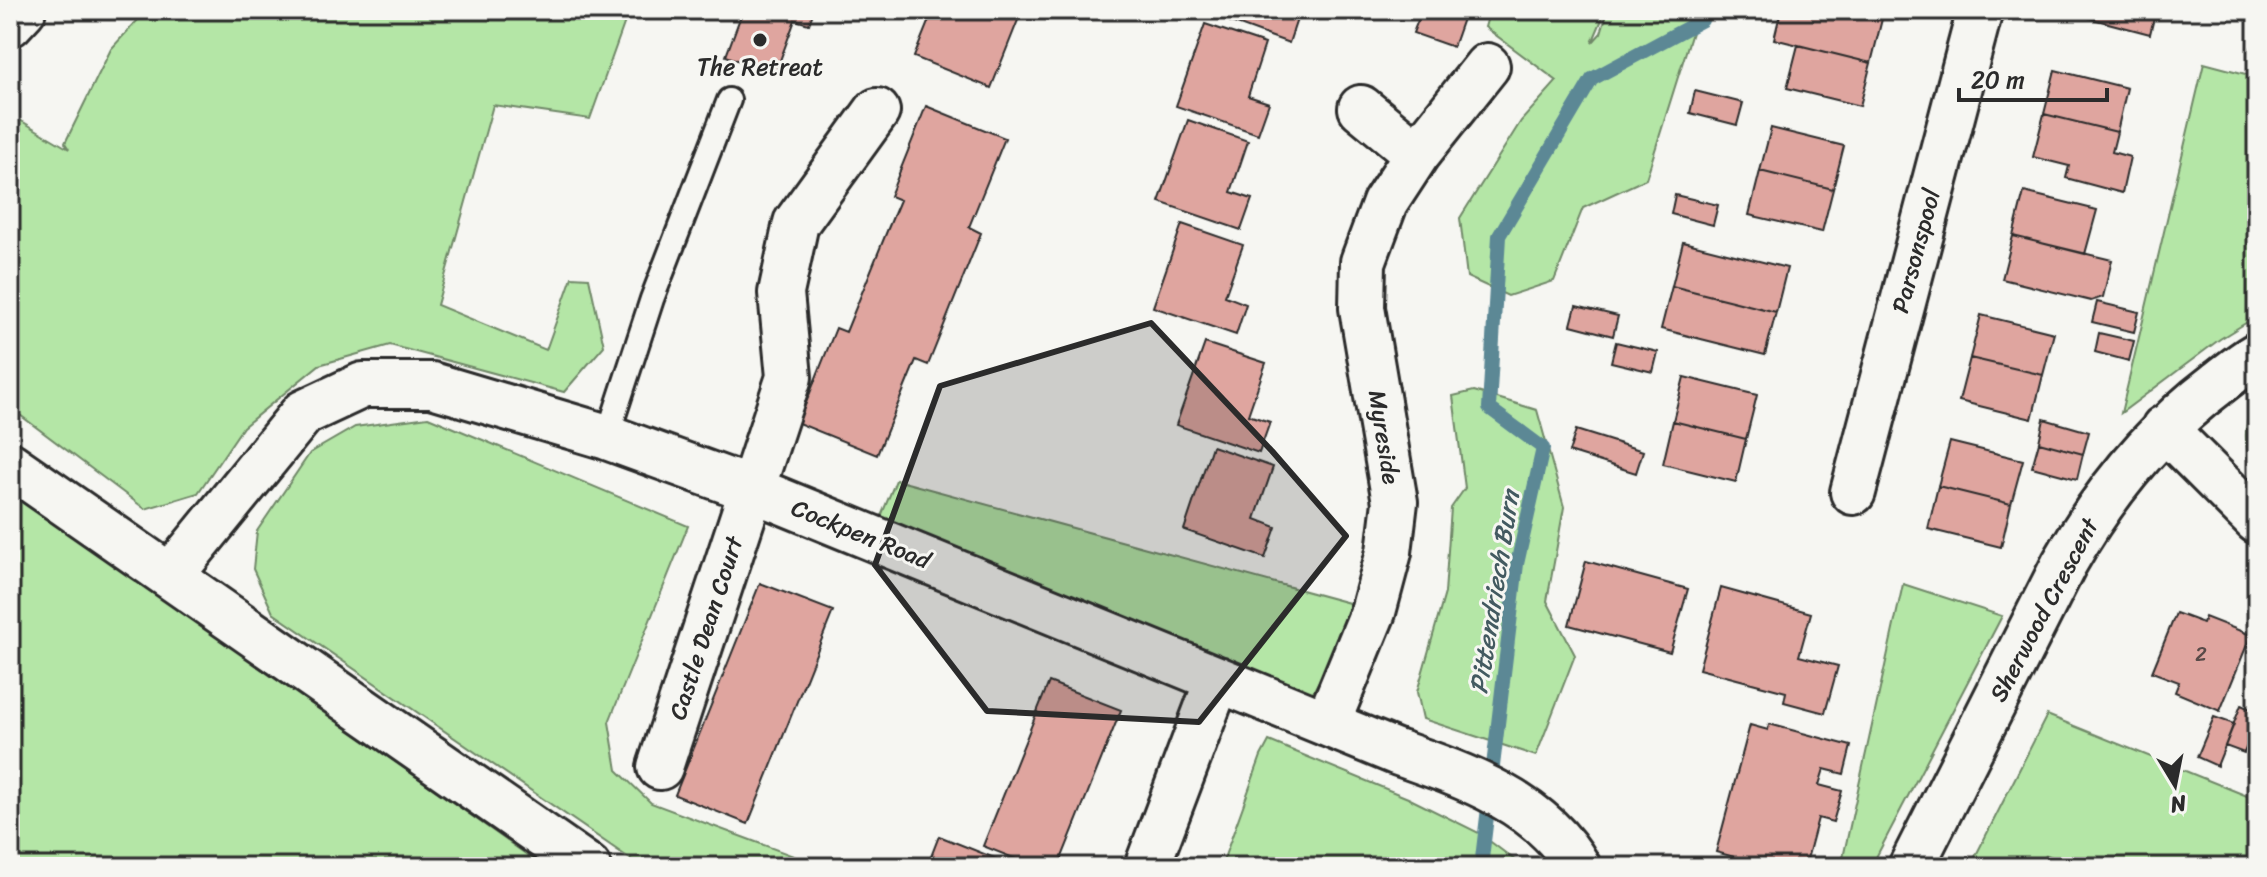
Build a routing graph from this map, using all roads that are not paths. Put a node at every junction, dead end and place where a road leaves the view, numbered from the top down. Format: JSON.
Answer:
{"nodes":[{"id":1,"x":23,"y":10,"type":"edge"},
{"id":2,"x":1980,"y":10,"type":"edge"},
{"id":3,"x":10,"y":24,"type":"edge"},
{"id":4,"x":1487,"y":66,"type":"dead end"},
{"id":5,"x":729,"y":100,"type":"dead end"},
{"id":6,"x":1361,"y":108,"type":"dead end"},
{"id":7,"x":877,"y":111,"type":"dead end"},
{"id":8,"x":1417,"y":154,"type":"junction"},
{"id":9,"x":2257,"y":355,"type":"edge"},
{"id":10,"x":2164,"y":428,"type":"junction"},
{"id":11,"x":607,"y":437,"type":"junction"},
{"id":12,"x":10,"y":465,"type":"edge"},
{"id":13,"x":752,"y":490,"type":"junction"},
{"id":14,"x":1853,"y":492,"type":"dead end"},
{"id":15,"x":2257,"y":521,"type":"edge"},
{"id":16,"x":171,"y":575,"type":"junction"},
{"id":17,"x":1218,"y":679,"type":"junction"},
{"id":18,"x":1327,"y":724,"type":"junction"},
{"id":19,"x":660,"y":767,"type":"dead end"},
{"id":20,"x":588,"y":867,"type":"edge"},
{"id":21,"x":1147,"y":867,"type":"edge"},
{"id":22,"x":1578,"y":867,"type":"edge"},
{"id":23,"x":1911,"y":867,"type":"edge"}],
"edges":[{"from":1,"to":3,"type":"street"},
{"from":2,"to":14,"type":"street","name":"Parsonspool"},
{"from":4,"to":8,"type":"street","name":"Myreside"},
{"from":5,"to":11,"type":"lane"},
{"from":6,"to":8,"type":"street"},
{"from":7,"to":13,"type":"street","name":"Castle Dean Court"},
{"from":8,"to":18,"type":"street","name":"Myreside"},
{"from":9,"to":10,"type":"street","name":"Sherwood Crescent"},
{"from":10,"to":15,"type":"street"},
{"from":10,"to":23,"type":"street","name":"Sherwood Crescent"},
{"from":11,"to":13,"type":"street","name":"Cockpen Road"},
{"from":11,"to":16,"type":"street","name":"Cockpen Road"},
{"from":12,"to":16,"type":"street"},
{"from":13,"to":17,"type":"street","name":"Cockpen Road"},
{"from":13,"to":19,"type":"street","name":"Castle Dean Court"},
{"from":16,"to":20,"type":"street"},
{"from":17,"to":18,"type":"street","name":"Cockpen Road"},
{"from":17,"to":21,"type":"street"},
{"from":18,"to":22,"type":"street","name":"Cockpen Road"}]}
